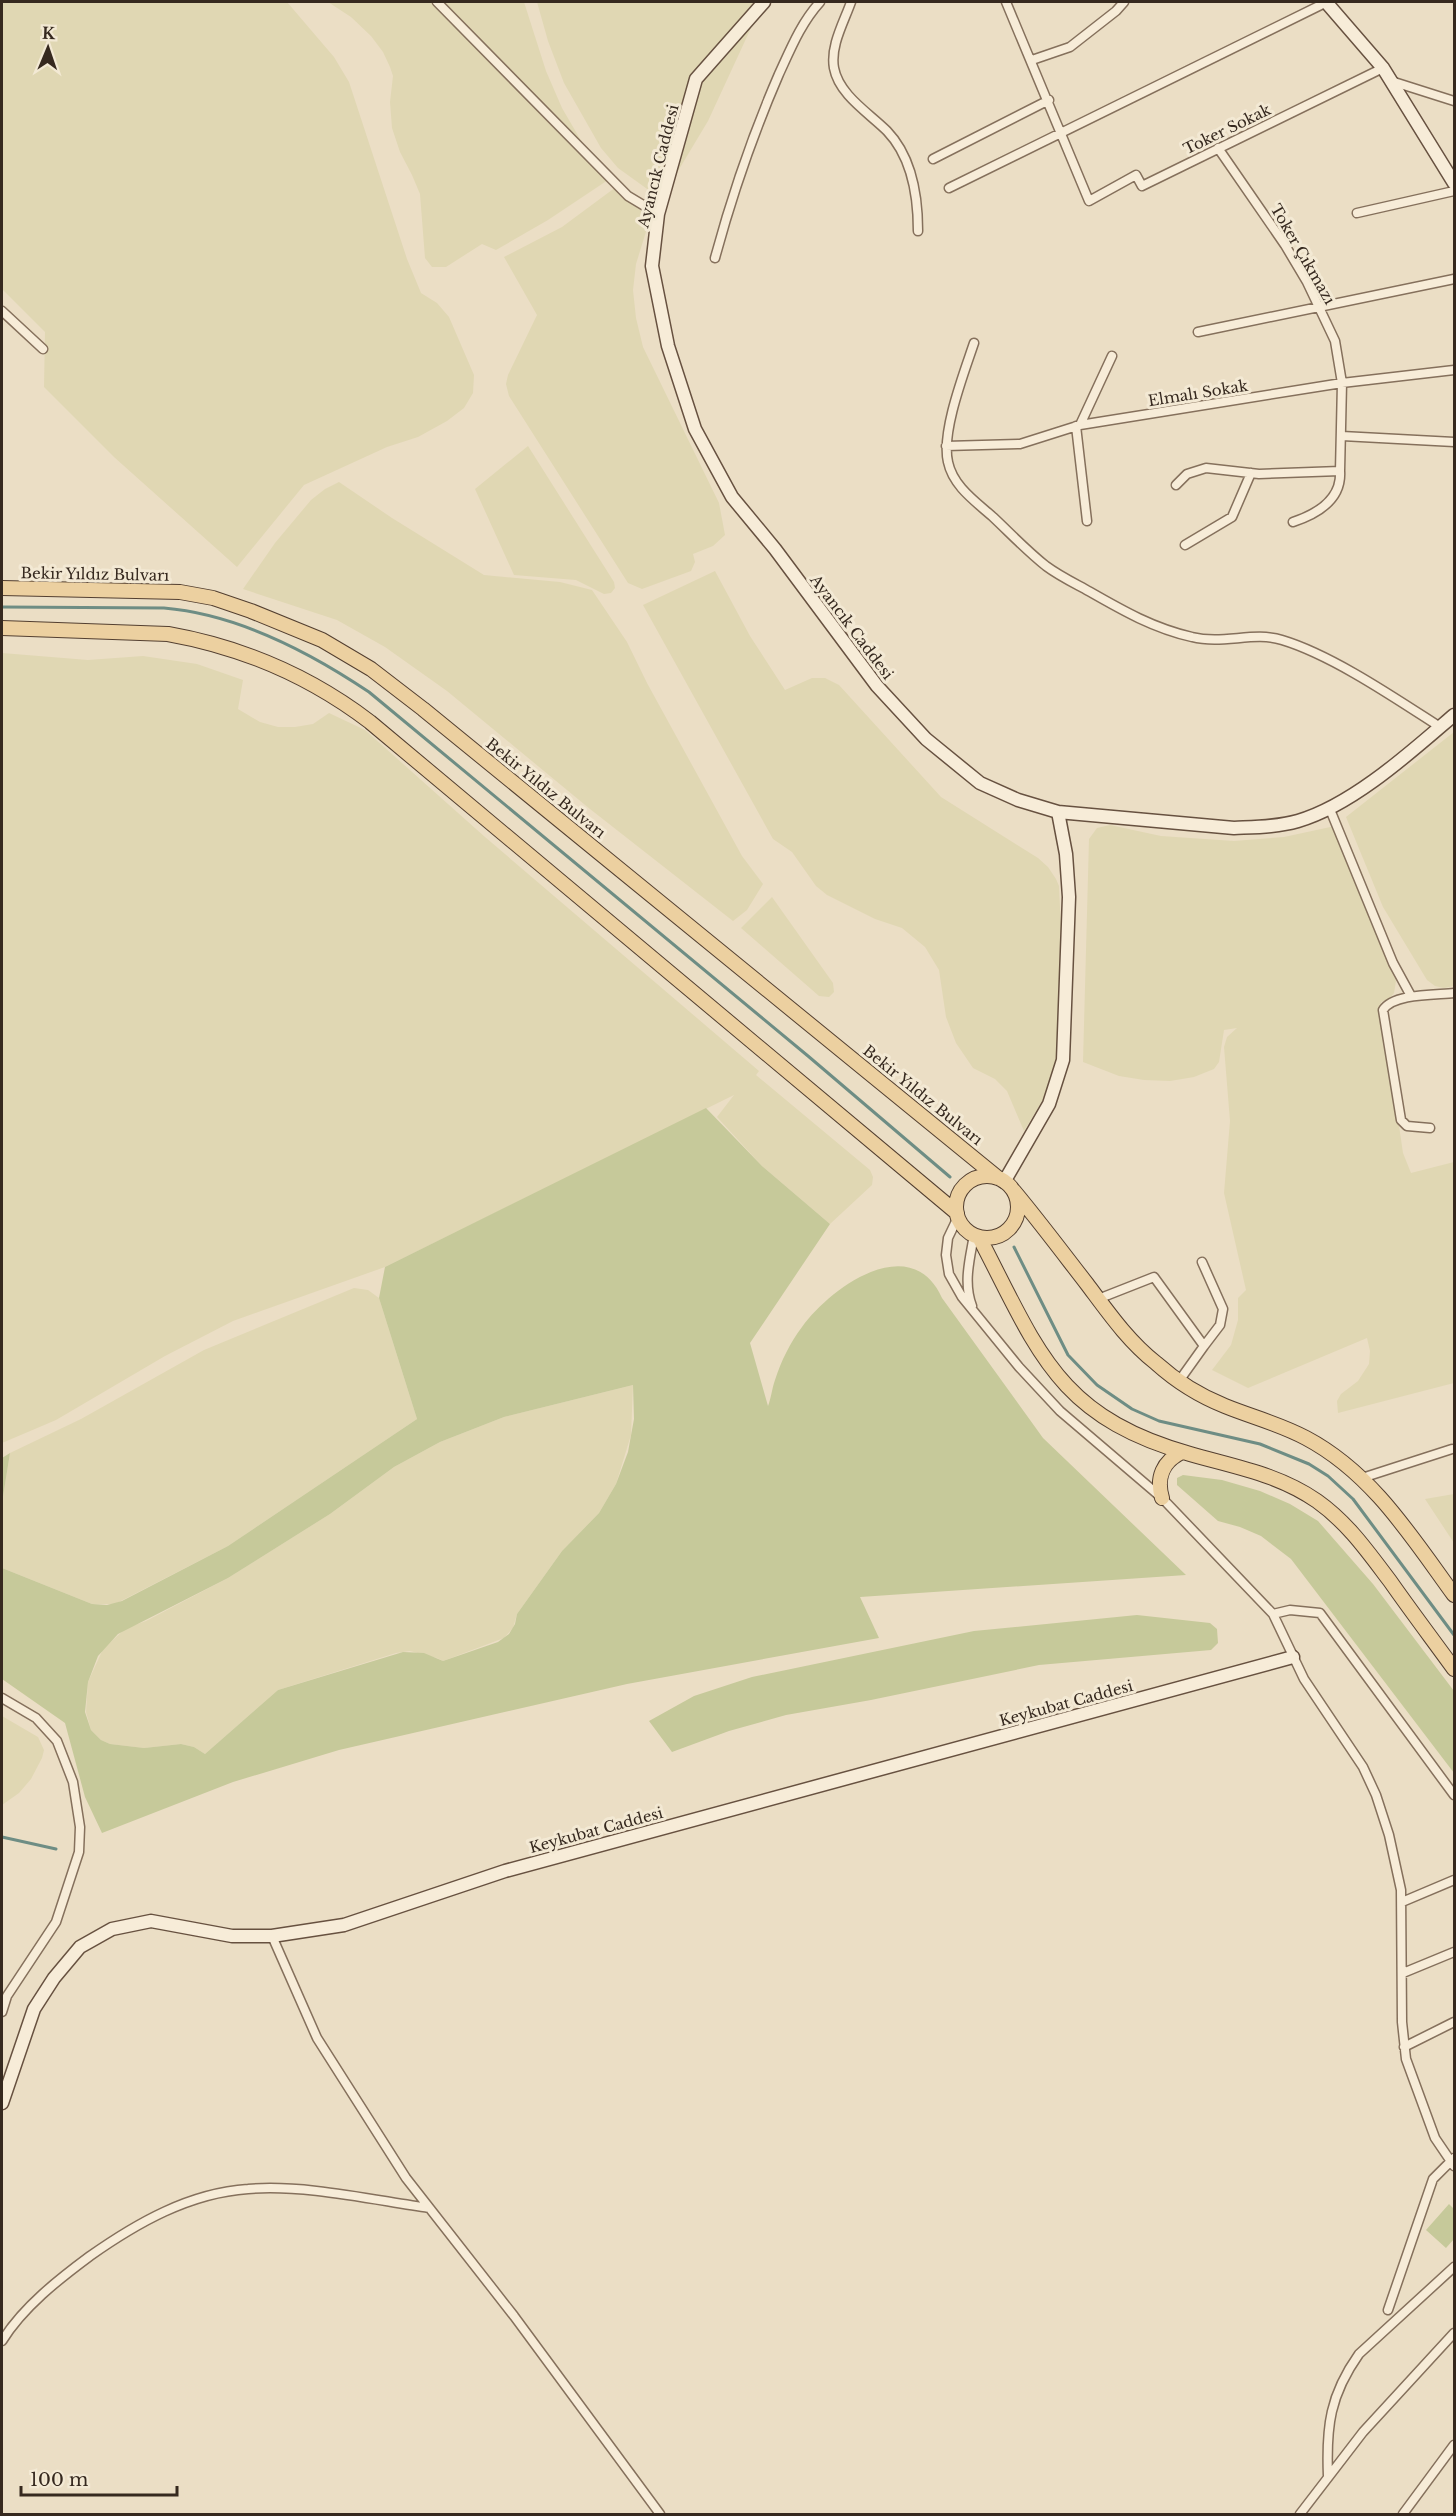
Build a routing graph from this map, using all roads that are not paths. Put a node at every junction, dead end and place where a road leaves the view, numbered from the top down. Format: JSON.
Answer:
{"nodes":[{"id":1,"x":437,"y":2,"type":"edge"},
{"id":2,"x":764,"y":2,"type":"edge"},
{"id":3,"x":820,"y":2,"type":"edge"},
{"id":4,"x":850,"y":2,"type":"edge"},
{"id":5,"x":1006,"y":2,"type":"edge"},
{"id":6,"x":1124,"y":2,"type":"edge"},
{"id":7,"x":1327,"y":2,"type":"edge"},
{"id":8,"x":1032,"y":60,"type":"junction"},
{"id":9,"x":1383,"y":68,"type":"junction"},
{"id":10,"x":1391,"y":81,"type":"junction"},
{"id":11,"x":1049,"y":100,"type":"junction"},
{"id":12,"x":1455,"y":101,"type":"edge"},
{"id":13,"x":1062,"y":134,"type":"junction"},
{"id":14,"x":1218,"y":148,"type":"junction"},
{"id":15,"x":933,"y":159,"type":"dead end"},
{"id":16,"x":1455,"y":183,"type":"edge"},
{"id":17,"x":949,"y":188,"type":"dead end"},
{"id":18,"x":1455,"y":191,"type":"edge"},
{"id":19,"x":1357,"y":213,"type":"dead end"},
{"id":20,"x":658,"y":214,"type":"junction"},
{"id":21,"x":918,"y":231,"type":"dead end"},
{"id":22,"x":715,"y":258,"type":"dead end"},
{"id":23,"x":1455,"y":279,"type":"edge"},
{"id":24,"x":1319,"y":306,"type":"junction"},
{"id":25,"x":2,"y":311,"type":"edge"},
{"id":26,"x":1198,"y":332,"type":"dead end"},
{"id":27,"x":974,"y":343,"type":"dead end"},
{"id":28,"x":44,"y":349,"type":"dead end"},
{"id":29,"x":1112,"y":356,"type":"dead end"},
{"id":30,"x":1455,"y":370,"type":"edge"},
{"id":31,"x":1342,"y":383,"type":"junction"},
{"id":32,"x":1078,"y":426,"type":"junction"},
{"id":33,"x":1342,"y":436,"type":"junction"},
{"id":34,"x":1455,"y":442,"type":"edge"},
{"id":35,"x":946,"y":446,"type":"junction"},
{"id":36,"x":1340,"y":471,"type":"junction"},
{"id":37,"x":1251,"y":474,"type":"junction"},
{"id":38,"x":1176,"y":485,"type":"dead end"},
{"id":39,"x":1087,"y":521,"type":"dead end"},
{"id":40,"x":1293,"y":522,"type":"dead end"},
{"id":41,"x":1185,"y":545,"type":"dead end"},
{"id":42,"x":2,"y":588,"type":"edge"},
{"id":43,"x":2,"y":628,"type":"edge"},
{"id":44,"x":1449,"y":721,"type":"edge"},
{"id":45,"x":1329,"y":807,"type":"junction"},
{"id":46,"x":1058,"y":812,"type":"junction"},
{"id":47,"x":1455,"y":993,"type":"edge"},
{"id":48,"x":1411,"y":996,"type":"junction"},
{"id":49,"x":1430,"y":1128,"type":"dead end"},
{"id":50,"x":1005,"y":1184,"type":"junction"},
{"id":51,"x":958,"y":1215,"type":"junction"},
{"id":52,"x":977,"y":1236,"type":"junction"},
{"id":53,"x":1202,"y":1262,"type":"dead end"},
{"id":54,"x":1098,"y":1299,"type":"junction"},
{"id":55,"x":975,"y":1311,"type":"junction"},
{"id":56,"x":1204,"y":1346,"type":"junction"},
{"id":57,"x":1179,"y":1381,"type":"junction"},
{"id":58,"x":1452,"y":1449,"type":"dead end"},
{"id":59,"x":1182,"y":1452,"type":"junction"},
{"id":60,"x":1362,"y":1478,"type":"junction"},
{"id":61,"x":1162,"y":1498,"type":"junction"},
{"id":62,"x":1455,"y":1595,"type":"edge"},
{"id":63,"x":1273,"y":1614,"type":"junction"},
{"id":64,"x":1293,"y":1657,"type":"junction"},
{"id":65,"x":1455,"y":1669,"type":"edge"},
{"id":66,"x":2,"y":1698,"type":"edge"},
{"id":67,"x":1455,"y":1795,"type":"edge"},
{"id":68,"x":1455,"y":1880,"type":"edge"},
{"id":69,"x":1402,"y":1902,"type":"junction"},
{"id":70,"x":272,"y":1936,"type":"junction"},
{"id":71,"x":1455,"y":1952,"type":"edge"},
{"id":72,"x":1402,"y":1973,"type":"junction"},
{"id":73,"x":2,"y":2012,"type":"edge"},
{"id":74,"x":1455,"y":2022,"type":"edge"},
{"id":75,"x":1404,"y":2047,"type":"junction"},
{"id":76,"x":2,"y":2103,"type":"edge"},
{"id":77,"x":1453,"y":2161,"type":"edge"},
{"id":78,"x":429,"y":2208,"type":"junction"},
{"id":79,"x":1455,"y":2267,"type":"edge"},
{"id":80,"x":1388,"y":2310,"type":"dead end"},
{"id":81,"x":1455,"y":2333,"type":"edge"},
{"id":82,"x":2,"y":2341,"type":"edge"},
{"id":83,"x":1455,"y":2445,"type":"edge"},
{"id":84,"x":1328,"y":2475,"type":"junction"},
{"id":85,"x":660,"y":2514,"type":"edge"},
{"id":86,"x":1300,"y":2514,"type":"edge"},
{"id":87,"x":1403,"y":2514,"type":"edge"}],
"edges":[{"from":1,"to":20,"type":"street"},
{"from":2,"to":20,"type":"street","name":"Ayancık Caddesi"},
{"from":3,"to":22,"type":"street"},
{"from":4,"to":21,"type":"street"},
{"from":5,"to":8,"type":"street"},
{"from":6,"to":8,"type":"street"},
{"from":7,"to":9,"type":"street"},
{"from":7,"to":13,"type":"street"},
{"from":8,"to":11,"type":"street"},
{"from":9,"to":10,"type":"street"},
{"from":9,"to":14,"type":"street","name":"Toker Sokak"},
{"from":10,"to":12,"type":"street"},
{"from":10,"to":16,"type":"street"},
{"from":11,"to":13,"type":"street"},
{"from":11,"to":15,"type":"street"},
{"from":13,"to":14,"type":"street","name":"Toker Sokak"},
{"from":13,"to":17,"type":"street"},
{"from":14,"to":24,"type":"street","name":"Toker Çıkmazı"},
{"from":18,"to":19,"type":"street"},
{"from":20,"to":46,"type":"street","name":"Ayancık Caddesi"},
{"from":23,"to":24,"type":"street"},
{"from":24,"to":26,"type":"street"},
{"from":24,"to":31,"type":"street","name":"Toker Çıkmazı"},
{"from":25,"to":28,"type":"street"},
{"from":27,"to":35,"type":"street"},
{"from":29,"to":32,"type":"street"},
{"from":30,"to":31,"type":"street","name":"Elmalı Sokak"},
{"from":31,"to":32,"type":"street","name":"Elmalı Sokak"},
{"from":31,"to":33,"type":"street","name":"Toker Çıkmazı"},
{"from":32,"to":35,"type":"street","name":"Elmalı Sokak"},
{"from":32,"to":39,"type":"street"},
{"from":33,"to":34,"type":"street"},
{"from":33,"to":36,"type":"street","name":"Toker Çıkmazı"},
{"from":35,"to":44,"type":"street"},
{"from":36,"to":37,"type":"street"},
{"from":36,"to":40,"type":"street","name":"Toker Çıkmazı"},
{"from":37,"to":38,"type":"street"},
{"from":37,"to":41,"type":"street"},
{"from":42,"to":50,"type":"main road","name":"Bekir Yıldız Bulvarı"},
{"from":43,"to":51,"type":"main road"},
{"from":44,"to":45,"type":"street","name":"Ayancık Caddesi"},
{"from":45,"to":46,"type":"street","name":"Ayancık Caddesi"},
{"from":45,"to":48,"type":"street"},
{"from":46,"to":50,"type":"street"},
{"from":47,"to":48,"type":"street"},
{"from":48,"to":49,"type":"street"},
{"from":50,"to":51,"type":"main road"},
{"from":50,"to":52,"type":"main road"},
{"from":50,"to":54,"type":"main road","name":"Bekir Yıldız Bulvarı"},
{"from":51,"to":52,"type":"main road"},
{"from":51,"to":55,"type":"street"},
{"from":52,"to":55,"type":"street"},
{"from":52,"to":59,"type":"main road"},
{"from":53,"to":56,"type":"street"},
{"from":54,"to":56,"type":"street"},
{"from":54,"to":57,"type":"main road","name":"Bekir Yıldız Bulvarı"},
{"from":55,"to":61,"type":"street"},
{"from":56,"to":57,"type":"street"},
{"from":57,"to":60,"type":"main road","name":"Bekir Yıldız Bulvarı"},
{"from":58,"to":60,"type":"street"},
{"from":59,"to":61,"type":"main road"},
{"from":59,"to":65,"type":"main road"},
{"from":60,"to":62,"type":"main road","name":"Bekir Yıldız Bulvarı"},
{"from":61,"to":63,"type":"street"},
{"from":63,"to":64,"type":"street"},
{"from":63,"to":67,"type":"street"},
{"from":64,"to":69,"type":"street"},
{"from":64,"to":70,"type":"street","name":"Keykubat Caddesi"},
{"from":66,"to":73,"type":"street"},
{"from":68,"to":69,"type":"street"},
{"from":69,"to":72,"type":"street"},
{"from":70,"to":76,"type":"street","name":"Keykubat Caddesi"},
{"from":70,"to":78,"type":"street"},
{"from":71,"to":72,"type":"street"},
{"from":72,"to":75,"type":"street"},
{"from":74,"to":75,"type":"street"},
{"from":75,"to":77,"type":"street"},
{"from":77,"to":80,"type":"street"},
{"from":78,"to":82,"type":"street"},
{"from":78,"to":85,"type":"street"},
{"from":79,"to":84,"type":"street"},
{"from":81,"to":84,"type":"street"},
{"from":83,"to":87,"type":"street"},
{"from":84,"to":86,"type":"street"}]}
